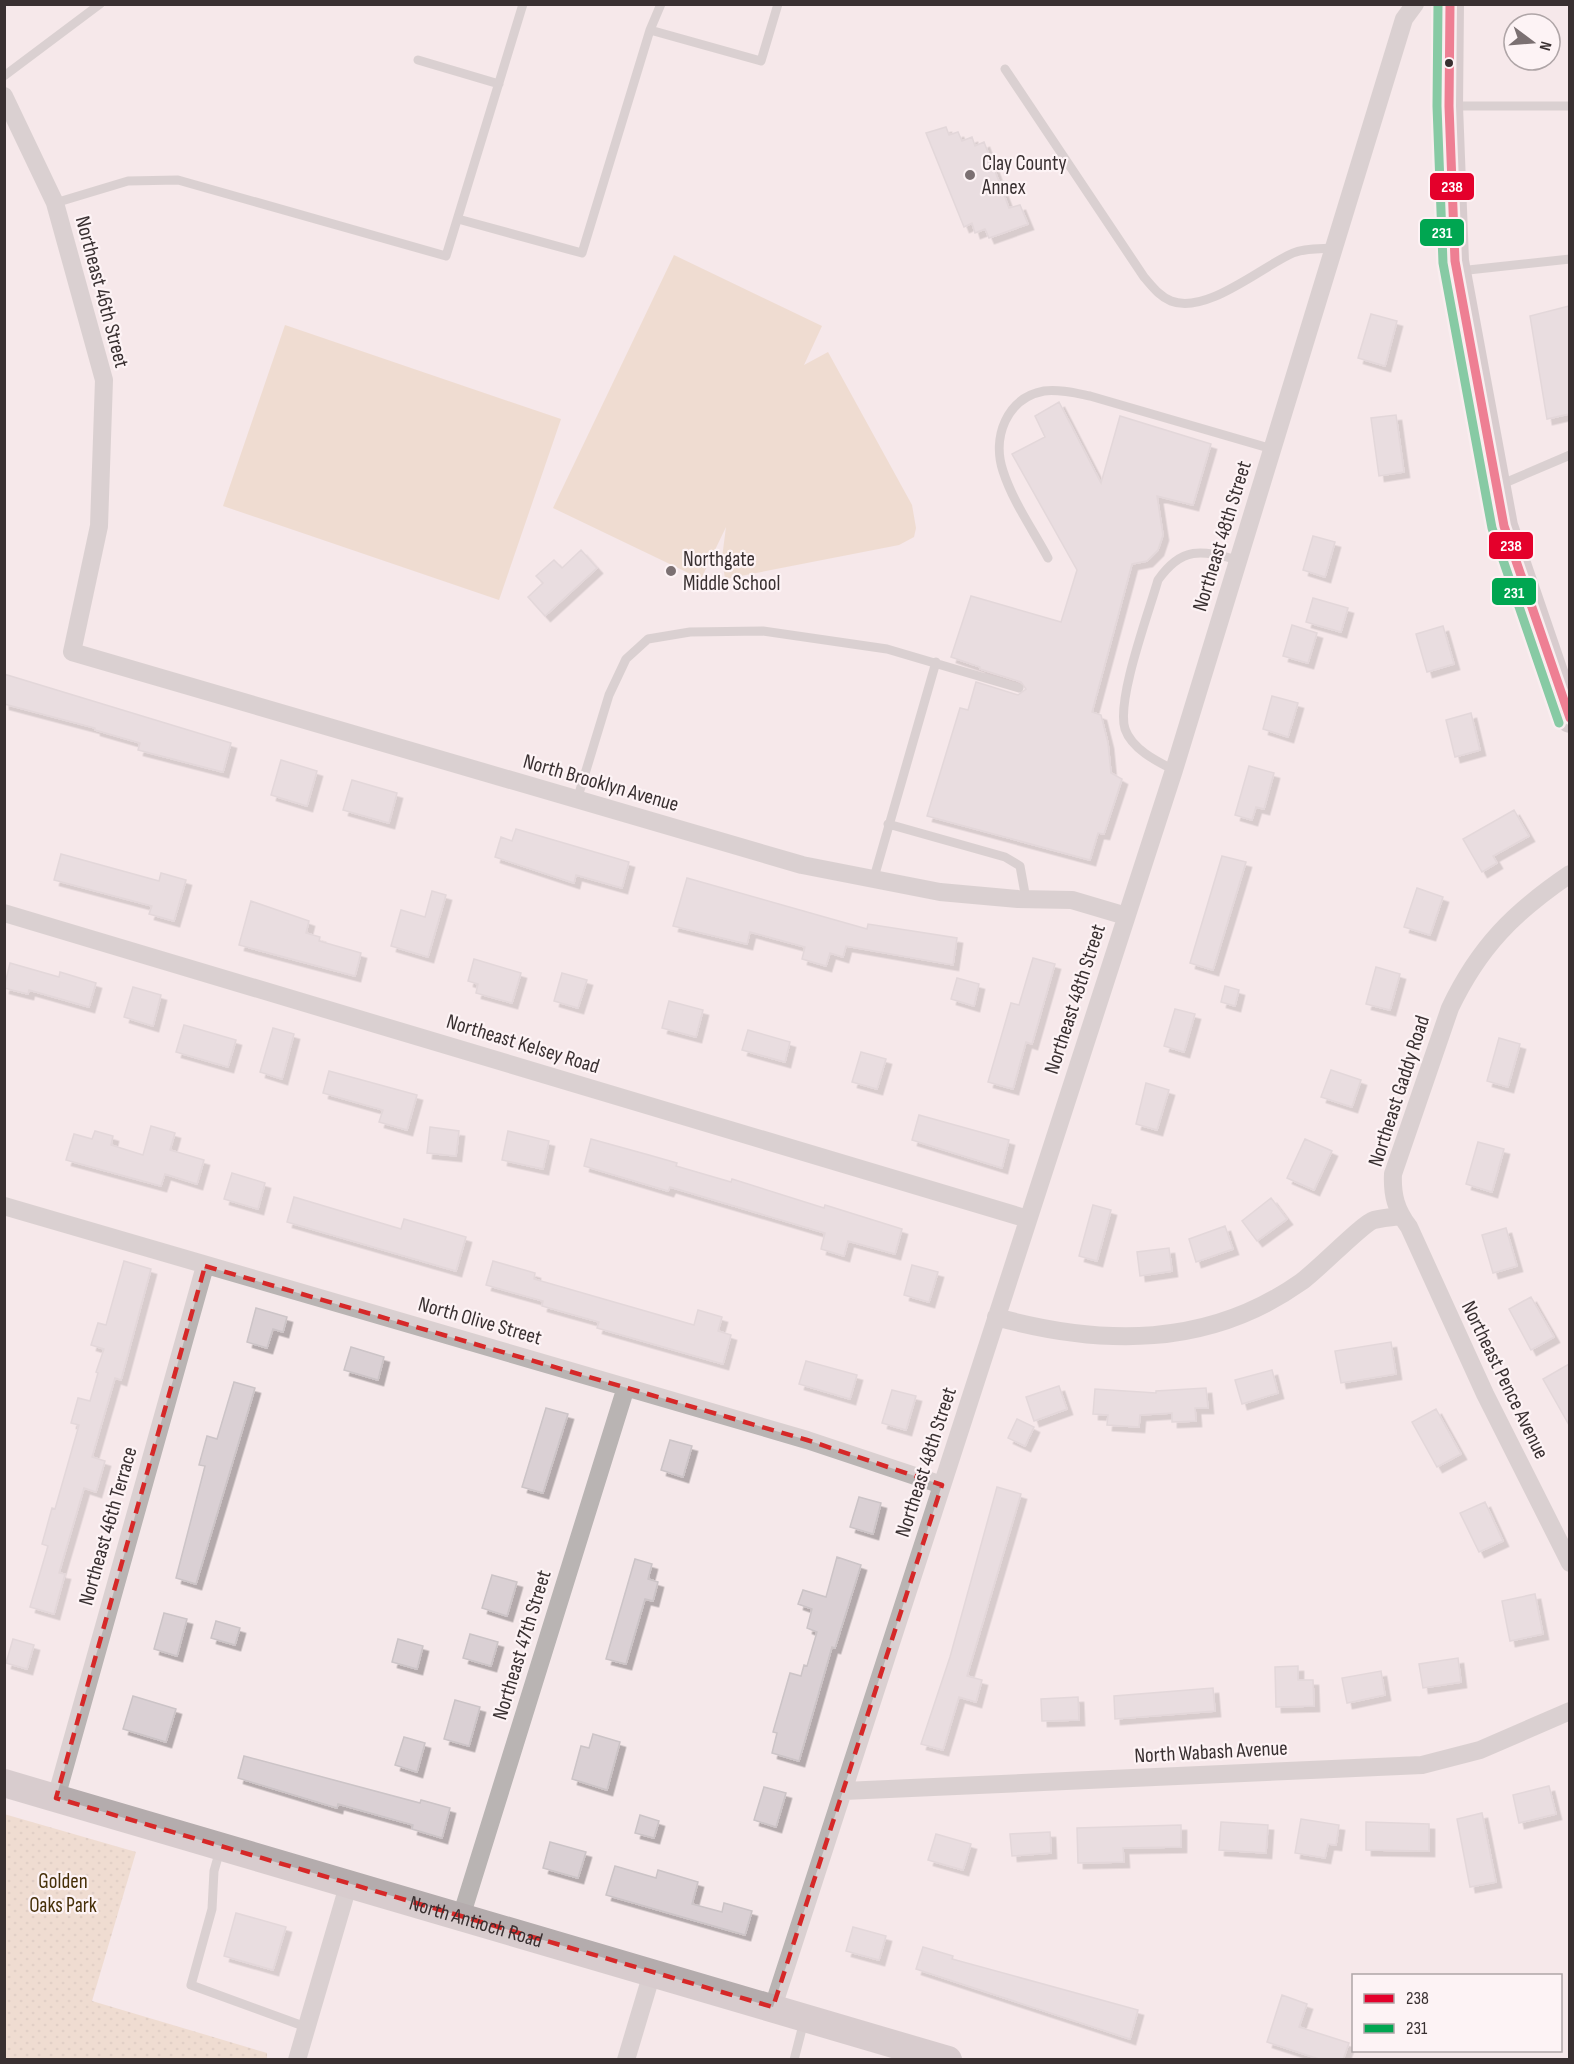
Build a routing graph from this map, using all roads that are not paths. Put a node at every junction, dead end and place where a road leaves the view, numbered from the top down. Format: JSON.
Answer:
{"nodes":[{"id":1,"x":100,"y":4,"type":"edge"},
{"id":2,"x":523,"y":4,"type":"edge"},
{"id":3,"x":661,"y":4,"type":"edge"},
{"id":4,"x":778,"y":4,"type":"edge"},
{"id":5,"x":1415,"y":4,"type":"edge"},
{"id":6,"x":1450,"y":4,"type":"edge"},
{"id":7,"x":650,"y":30,"type":"junction"},
{"id":8,"x":418,"y":60,"type":"dead end"},
{"id":9,"x":1005,"y":69,"type":"dead end"},
{"id":10,"x":4,"y":76,"type":"edge"},
{"id":11,"x":499,"y":84,"type":"junction"},
{"id":12,"x":4,"y":96,"type":"edge"},
{"id":13,"x":1449,"y":106,"type":"junction"},
{"id":14,"x":1569,"y":106,"type":"edge"},
{"id":15,"x":55,"y":203,"type":"junction"},
{"id":16,"x":458,"y":219,"type":"junction"},
{"id":17,"x":1334,"y":248,"type":"junction"},
{"id":18,"x":1569,"y":259,"type":"edge"},
{"id":19,"x":1457,"y":271,"type":"junction"},
{"id":20,"x":1272,"y":448,"type":"junction"},
{"id":21,"x":1569,"y":455,"type":"edge"},
{"id":22,"x":1497,"y":487,"type":"junction"},
{"id":23,"x":1048,"y":558,"type":"dead end"},
{"id":24,"x":1238,"y":560,"type":"junction"},
{"id":25,"x":72,"y":652,"type":"joint"},
{"id":26,"x":936,"y":662,"type":"junction"},
{"id":27,"x":1018,"y":688,"type":"dead end"},
{"id":28,"x":1569,"y":720,"type":"edge"},
{"id":29,"x":1174,"y":770,"type":"junction"},
{"id":30,"x":577,"y":800,"type":"junction"},
{"id":31,"x":888,"y":824,"type":"junction"},
{"id":32,"x":1569,"y":874,"type":"edge"},
{"id":33,"x":873,"y":881,"type":"junction"},
{"id":34,"x":1026,"y":899,"type":"junction"},
{"id":35,"x":4,"y":914,"type":"edge"},
{"id":36,"x":1126,"y":916,"type":"junction"},
{"id":37,"x":4,"y":1206,"type":"edge"},
{"id":38,"x":1401,"y":1216,"type":"junction"},
{"id":39,"x":1028,"y":1219,"type":"junction"},
{"id":40,"x":205,"y":1266,"type":"junction"},
{"id":41,"x":996,"y":1317,"type":"junction"},
{"id":42,"x":626,"y":1387,"type":"junction"},
{"id":43,"x":942,"y":1485,"type":"junction"},
{"id":44,"x":1569,"y":1563,"type":"edge"},
{"id":45,"x":1569,"y":1711,"type":"edge"},
{"id":46,"x":4,"y":1783,"type":"edge"},
{"id":47,"x":844,"y":1791,"type":"junction"},
{"id":48,"x":56,"y":1798,"type":"junction"},
{"id":49,"x":221,"y":1848,"type":"junction"},
{"id":50,"x":348,"y":1886,"type":"junction"},
{"id":51,"x":461,"y":1917,"type":"junction"},
{"id":52,"x":652,"y":1973,"type":"junction"},
{"id":53,"x":772,"y":2007,"type":"junction"},
{"id":54,"x":806,"y":2017,"type":"junction"},
{"id":55,"x":306,"y":2027,"type":"junction"},
{"id":56,"x":297,"y":2060,"type":"edge"},
{"id":57,"x":626,"y":2060,"type":"edge"},
{"id":58,"x":794,"y":2060,"type":"edge"},
{"id":59,"x":948,"y":2060,"type":"edge"}],
"edges":[{"from":1,"to":10,"type":"lane"},
{"from":2,"to":11,"type":"lane"},
{"from":3,"to":7,"type":"lane"},
{"from":4,"to":7,"type":"lane"},
{"from":5,"to":17,"type":"street","name":"Northeast 48th Street"},
{"from":6,"to":13,"type":"main road"},
{"from":7,"to":16,"type":"lane"},
{"from":8,"to":11,"type":"lane"},
{"from":9,"to":17,"type":"lane"},
{"from":11,"to":16,"type":"lane"},
{"from":12,"to":15,"type":"street","name":"Northeast 46th Street"},
{"from":13,"to":14,"type":"lane"},
{"from":13,"to":19,"type":"main road"},
{"from":15,"to":16,"type":"lane"},
{"from":15,"to":25,"type":"street","name":"Northeast 46th Street"},
{"from":17,"to":20,"type":"street","name":"Northeast 48th Street"},
{"from":18,"to":19,"type":"lane"},
{"from":19,"to":22,"type":"main road"},
{"from":20,"to":23,"type":"lane"},
{"from":20,"to":24,"type":"street","name":"Northeast 48th Street"},
{"from":21,"to":22,"type":"lane"},
{"from":22,"to":28,"type":"main road"},
{"from":24,"to":29,"type":"street","name":"Northeast 48th Street"},
{"from":24,"to":29,"type":"lane"},
{"from":25,"to":30,"type":"street","name":"North Brooklyn Avenue"},
{"from":26,"to":27,"type":"lane"},
{"from":26,"to":30,"type":"lane"},
{"from":26,"to":31,"type":"lane"},
{"from":29,"to":36,"type":"street","name":"Northeast 48th Street"},
{"from":30,"to":33,"type":"street","name":"North Brooklyn Avenue"},
{"from":31,"to":33,"type":"lane"},
{"from":31,"to":34,"type":"lane"},
{"from":32,"to":38,"type":"street","name":"Northeast Gaddy Road"},
{"from":33,"to":34,"type":"street","name":"North Brooklyn Avenue"},
{"from":34,"to":36,"type":"street","name":"North Brooklyn Avenue"},
{"from":35,"to":39,"type":"street","name":"Northeast Kelsey Road"},
{"from":36,"to":39,"type":"street","name":"Northeast 48th Street"},
{"from":37,"to":40,"type":"street","name":"North Olive Street"},
{"from":38,"to":41,"type":"street"},
{"from":38,"to":44,"type":"street","name":"Northeast Pence Avenue"},
{"from":39,"to":41,"type":"street","name":"Northeast 48th Street"},
{"from":40,"to":42,"type":"street","name":"North Olive Street"},
{"from":40,"to":48,"type":"street","name":"Northeast 46th Terrace"},
{"from":41,"to":43,"type":"street","name":"Northeast 48th Street"},
{"from":42,"to":43,"type":"street","name":"North Olive Street"},
{"from":42,"to":51,"type":"street","name":"Northeast 47th Street"},
{"from":43,"to":47,"type":"street","name":"Northeast 48th Street"},
{"from":45,"to":47,"type":"street","name":"North Wabash Avenue"},
{"from":46,"to":48,"type":"main road","name":"North Antioch Road"},
{"from":47,"to":53,"type":"street","name":"Northeast 48th Street"},
{"from":48,"to":49,"type":"main road","name":"North Antioch Road"},
{"from":49,"to":50,"type":"main road","name":"North Antioch Road"},
{"from":49,"to":55,"type":"lane"},
{"from":50,"to":51,"type":"main road","name":"North Antioch Road"},
{"from":50,"to":55,"type":"street"},
{"from":51,"to":52,"type":"main road","name":"North Antioch Road"},
{"from":52,"to":53,"type":"main road","name":"North Antioch Road"},
{"from":52,"to":57,"type":"street"},
{"from":53,"to":54,"type":"main road","name":"North Antioch Road"},
{"from":54,"to":58,"type":"lane"},
{"from":54,"to":59,"type":"main road","name":"North Antioch Road"},
{"from":55,"to":56,"type":"street"}]}
